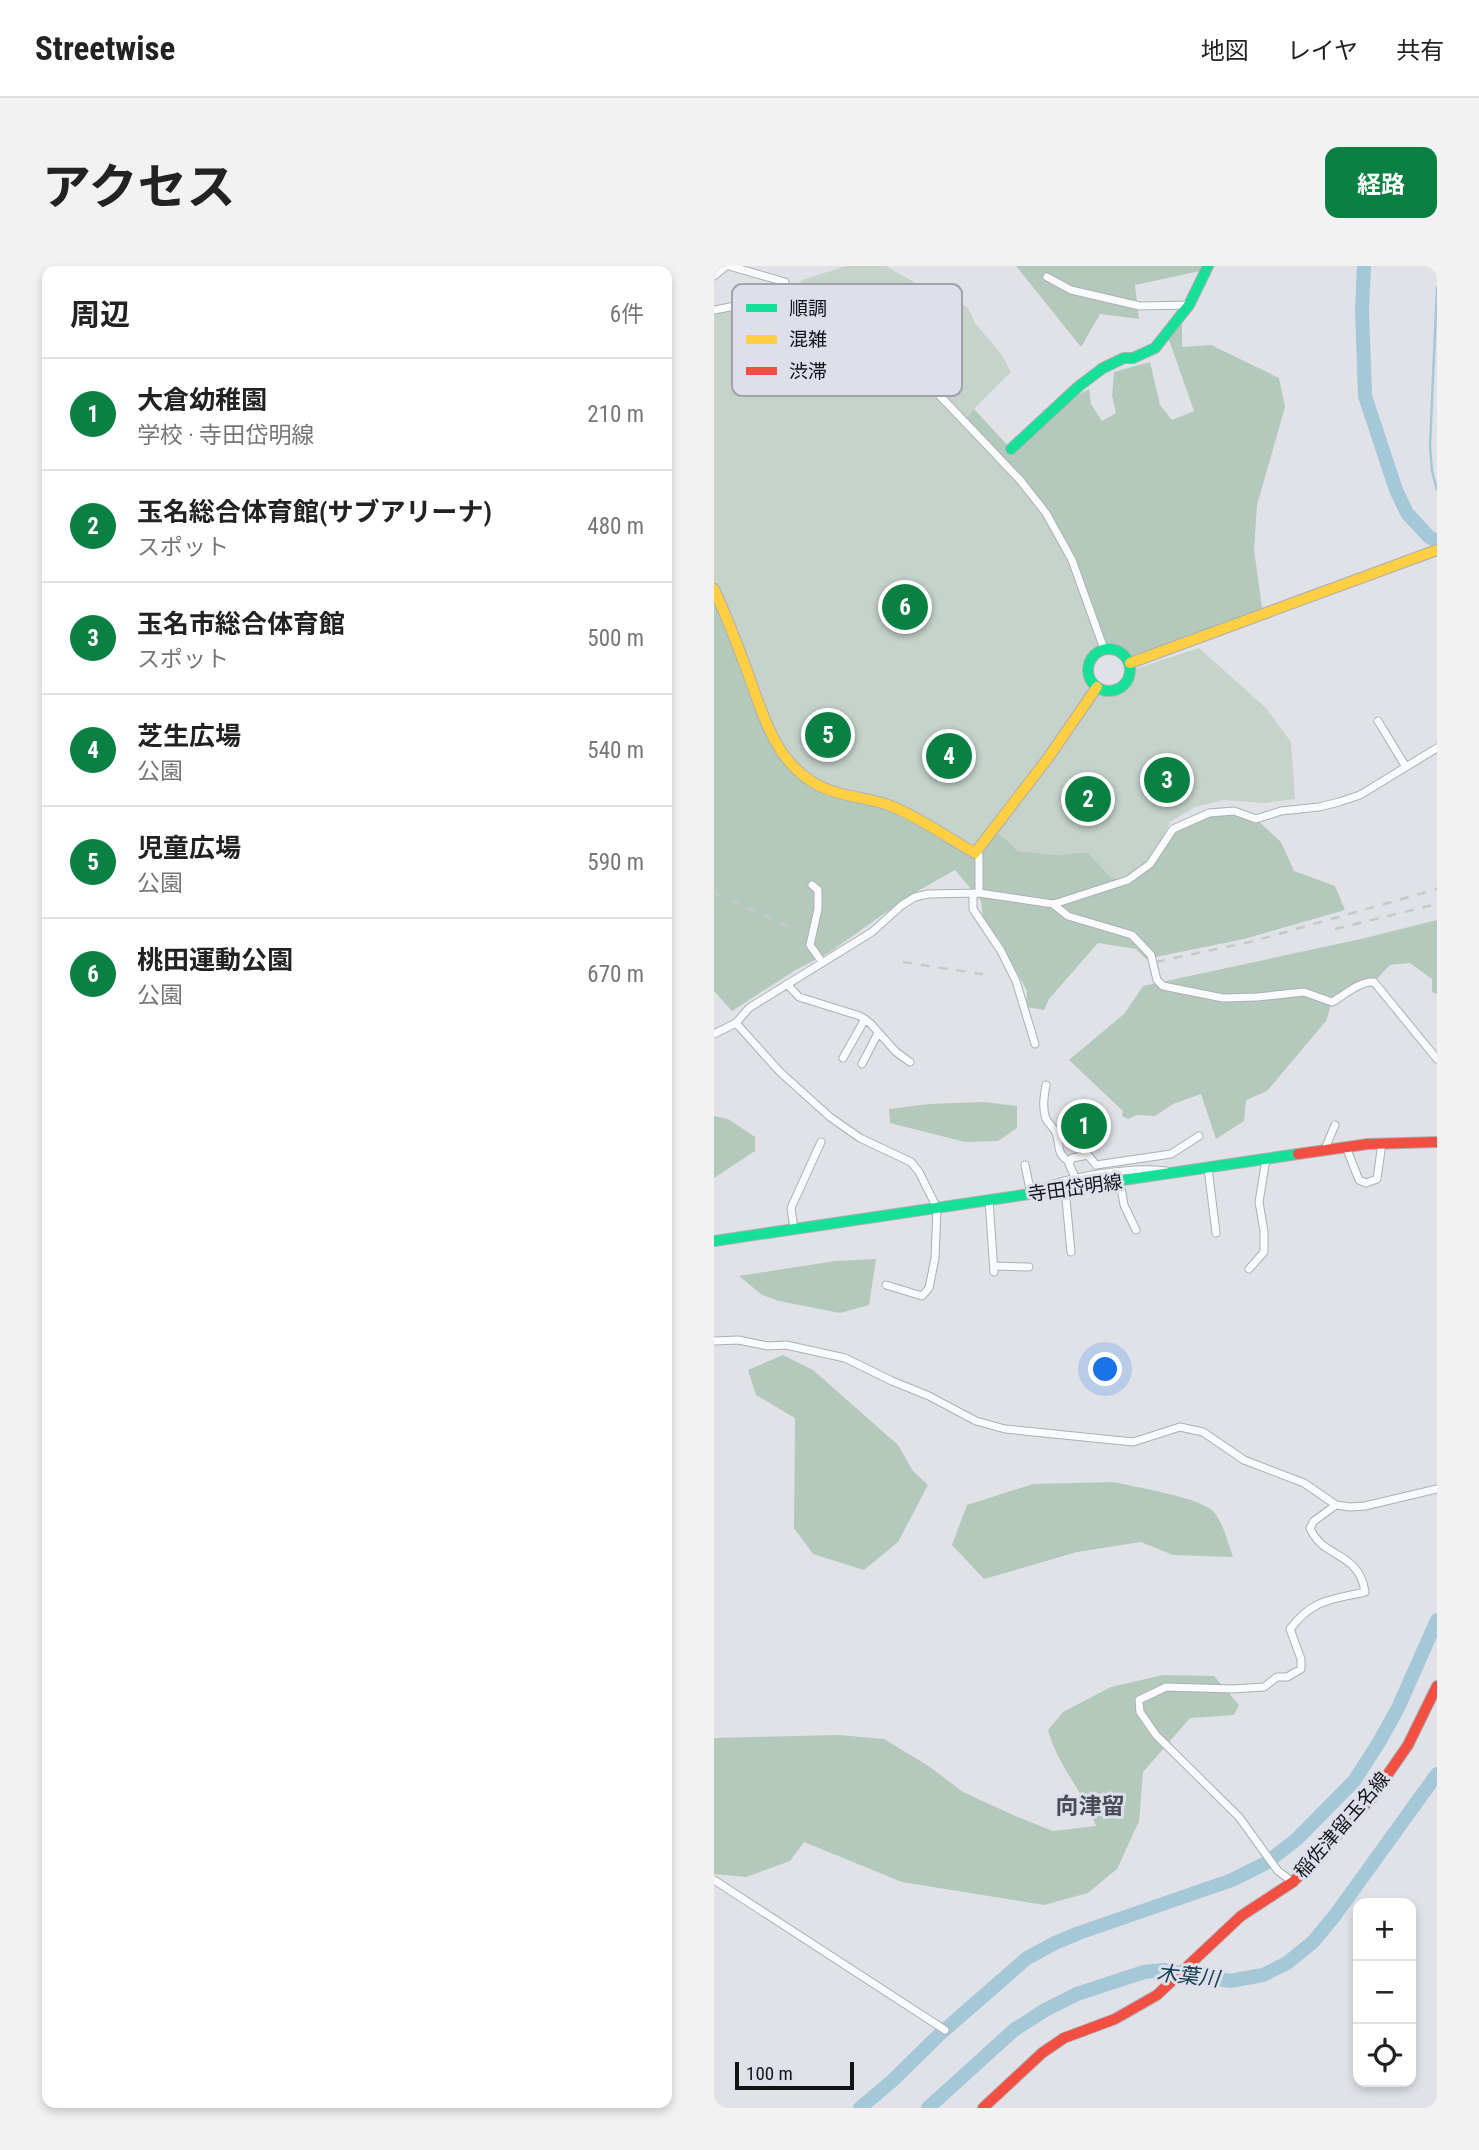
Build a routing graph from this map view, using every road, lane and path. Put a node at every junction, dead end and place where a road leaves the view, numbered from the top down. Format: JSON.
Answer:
{"nodes":[{"id":1,"x":727,"y":266,"type":"edge"},
{"id":2,"x":1208,"y":266,"type":"edge"},
{"id":3,"x":714,"y":276,"type":"edge"},
{"id":4,"x":1047,"y":277,"type":"dead end"},
{"id":5,"x":785,"y":282,"type":"dead end"},
{"id":6,"x":1189,"y":305,"type":"junction"},
{"id":7,"x":732,"y":307,"type":"edge"},
{"id":8,"x":714,"y":310,"type":"edge"},
{"id":9,"x":940,"y":396,"type":"edge"},
{"id":10,"x":1011,"y":449,"type":"dead end"},
{"id":11,"x":1437,"y":550,"type":"edge"},
{"id":12,"x":714,"y":589,"type":"edge"},
{"id":13,"x":1104,"y":649,"type":"junction"},
{"id":14,"x":1130,"y":663,"type":"junction"},
{"id":15,"x":1097,"y":687,"type":"junction"},
{"id":16,"x":1378,"y":721,"type":"dead end"},
{"id":17,"x":1437,"y":748,"type":"edge"},
{"id":18,"x":1406,"y":767,"type":"junction"},
{"id":19,"x":975,"y":853,"type":"junction"},
{"id":20,"x":812,"y":885,"type":"dead end"},
{"id":21,"x":976,"y":893,"type":"junction"},
{"id":22,"x":1053,"y":904,"type":"junction"},
{"id":23,"x":822,"y":962,"type":"junction"},
{"id":24,"x":787,"y":984,"type":"junction"},
{"id":25,"x":865,"y":1019,"type":"junction"},
{"id":26,"x":736,"y":1023,"type":"junction"},
{"id":27,"x":878,"y":1033,"type":"junction"},
{"id":28,"x":714,"y":1034,"type":"edge"},
{"id":29,"x":1035,"y":1044,"type":"dead end"},
{"id":30,"x":843,"y":1058,"type":"dead end"},
{"id":31,"x":1437,"y":1059,"type":"edge"},
{"id":32,"x":911,"y":1062,"type":"dead end"},
{"id":33,"x":862,"y":1065,"type":"dead end"},
{"id":34,"x":1046,"y":1085,"type":"dead end"},
{"id":35,"x":1335,"y":1125,"type":"dead end"},
{"id":36,"x":1199,"y":1136,"type":"dead end"},
{"id":37,"x":821,"y":1142,"type":"dead end"},
{"id":38,"x":1437,"y":1142,"type":"edge"},
{"id":39,"x":1382,"y":1143,"type":"junction"},
{"id":40,"x":1346,"y":1147,"type":"junction"},
{"id":41,"x":1324,"y":1151,"type":"junction"},
{"id":42,"x":1266,"y":1159,"type":"junction"},
{"id":43,"x":1070,"y":1161,"type":"junction"},
{"id":44,"x":1025,"y":1165,"type":"dead end"},
{"id":45,"x":1096,"y":1165,"type":"junction"},
{"id":46,"x":1208,"y":1168,"type":"junction"},
{"id":47,"x":1177,"y":1172,"type":"junction"},
{"id":48,"x":1093,"y":1176,"type":"junction"},
{"id":49,"x":1076,"y":1179,"type":"junction"},
{"id":50,"x":1120,"y":1181,"type":"junction"},
{"id":51,"x":1065,"y":1189,"type":"junction"},
{"id":52,"x":1031,"y":1194,"type":"junction"},
{"id":53,"x":989,"y":1200,"type":"junction"},
{"id":54,"x":937,"y":1208,"type":"junction"},
{"id":55,"x":794,"y":1229,"type":"junction"},
{"id":56,"x":1136,"y":1230,"type":"dead end"},
{"id":57,"x":1216,"y":1233,"type":"dead end"},
{"id":58,"x":714,"y":1241,"type":"edge"},
{"id":59,"x":1071,"y":1252,"type":"dead end"},
{"id":60,"x":1029,"y":1267,"type":"dead end"},
{"id":61,"x":1249,"y":1269,"type":"dead end"},
{"id":62,"x":886,"y":1285,"type":"dead end"},
{"id":63,"x":714,"y":1341,"type":"edge"},
{"id":64,"x":1437,"y":1489,"type":"edge"},
{"id":65,"x":1336,"y":1505,"type":"junction"},
{"id":66,"x":1437,"y":1686,"type":"edge"},
{"id":67,"x":714,"y":1881,"type":"edge"},
{"id":68,"x":1293,"y":1882,"type":"junction"},
{"id":69,"x":945,"y":2030,"type":"dead end"},
{"id":70,"x":983,"y":2108,"type":"edge"}],
"edges":[{"from":1,"to":3,"type":"street"},
{"from":1,"to":5,"type":"street"},
{"from":2,"to":6,"type":"main road"},
{"from":4,"to":6,"type":"street"},
{"from":6,"to":10,"type":"main road"},
{"from":7,"to":8,"type":"street"},
{"from":9,"to":13,"type":"street"},
{"from":11,"to":14,"type":"main road"},
{"from":12,"to":19,"type":"main road"},
{"from":13,"to":14,"type":"main road"},
{"from":13,"to":15,"type":"main road"},
{"from":14,"to":15,"type":"main road"},
{"from":15,"to":19,"type":"main road"},
{"from":16,"to":18,"type":"street"},
{"from":17,"to":18,"type":"street"},
{"from":18,"to":22,"type":"street"},
{"from":19,"to":21,"type":"street"},
{"from":20,"to":23,"type":"street"},
{"from":21,"to":22,"type":"street"},
{"from":21,"to":23,"type":"street"},
{"from":21,"to":29,"type":"street"},
{"from":22,"to":31,"type":"street"},
{"from":23,"to":24,"type":"street"},
{"from":24,"to":25,"type":"street"},
{"from":24,"to":26,"type":"street"},
{"from":25,"to":27,"type":"street"},
{"from":25,"to":30,"type":"street"},
{"from":26,"to":28,"type":"street"},
{"from":26,"to":54,"type":"street"},
{"from":27,"to":32,"type":"street"},
{"from":27,"to":33,"type":"street"},
{"from":34,"to":43,"type":"street"},
{"from":35,"to":41,"type":"street"},
{"from":36,"to":45,"type":"street"},
{"from":37,"to":55,"type":"street"},
{"from":38,"to":39,"type":"main road","name":"寺田岱明線"},
{"from":39,"to":40,"type":"main road","name":"寺田岱明線"},
{"from":39,"to":40,"type":"street"},
{"from":40,"to":41,"type":"main road","name":"寺田岱明線"},
{"from":41,"to":42,"type":"main road","name":"寺田岱明線"},
{"from":42,"to":46,"type":"main road","name":"寺田岱明線"},
{"from":42,"to":61,"type":"street"},
{"from":43,"to":45,"type":"street"},
{"from":43,"to":49,"type":"street"},
{"from":44,"to":52,"type":"street"},
{"from":45,"to":48,"type":"street"},
{"from":46,"to":47,"type":"main road","name":"寺田岱明線"},
{"from":46,"to":57,"type":"street"},
{"from":47,"to":48,"type":"street"},
{"from":47,"to":50,"type":"main road","name":"寺田岱明線"},
{"from":48,"to":49,"type":"street"},
{"from":49,"to":52,"type":"street"},
{"from":50,"to":51,"type":"main road","name":"寺田岱明線"},
{"from":50,"to":56,"type":"street"},
{"from":51,"to":52,"type":"main road","name":"寺田岱明線"},
{"from":51,"to":59,"type":"street"},
{"from":52,"to":53,"type":"main road","name":"寺田岱明線"},
{"from":53,"to":54,"type":"main road","name":"寺田岱明線"},
{"from":53,"to":60,"type":"street"},
{"from":54,"to":55,"type":"main road","name":"寺田岱明線"},
{"from":54,"to":62,"type":"street"},
{"from":55,"to":58,"type":"main road","name":"寺田岱明線"},
{"from":63,"to":65,"type":"street"},
{"from":64,"to":65,"type":"street"},
{"from":65,"to":68,"type":"street"},
{"from":66,"to":68,"type":"main road","name":"稲佐津留玉名線"},
{"from":67,"to":69,"type":"street"},
{"from":68,"to":70,"type":"main road","name":"稲佐津留玉名線"}]}
